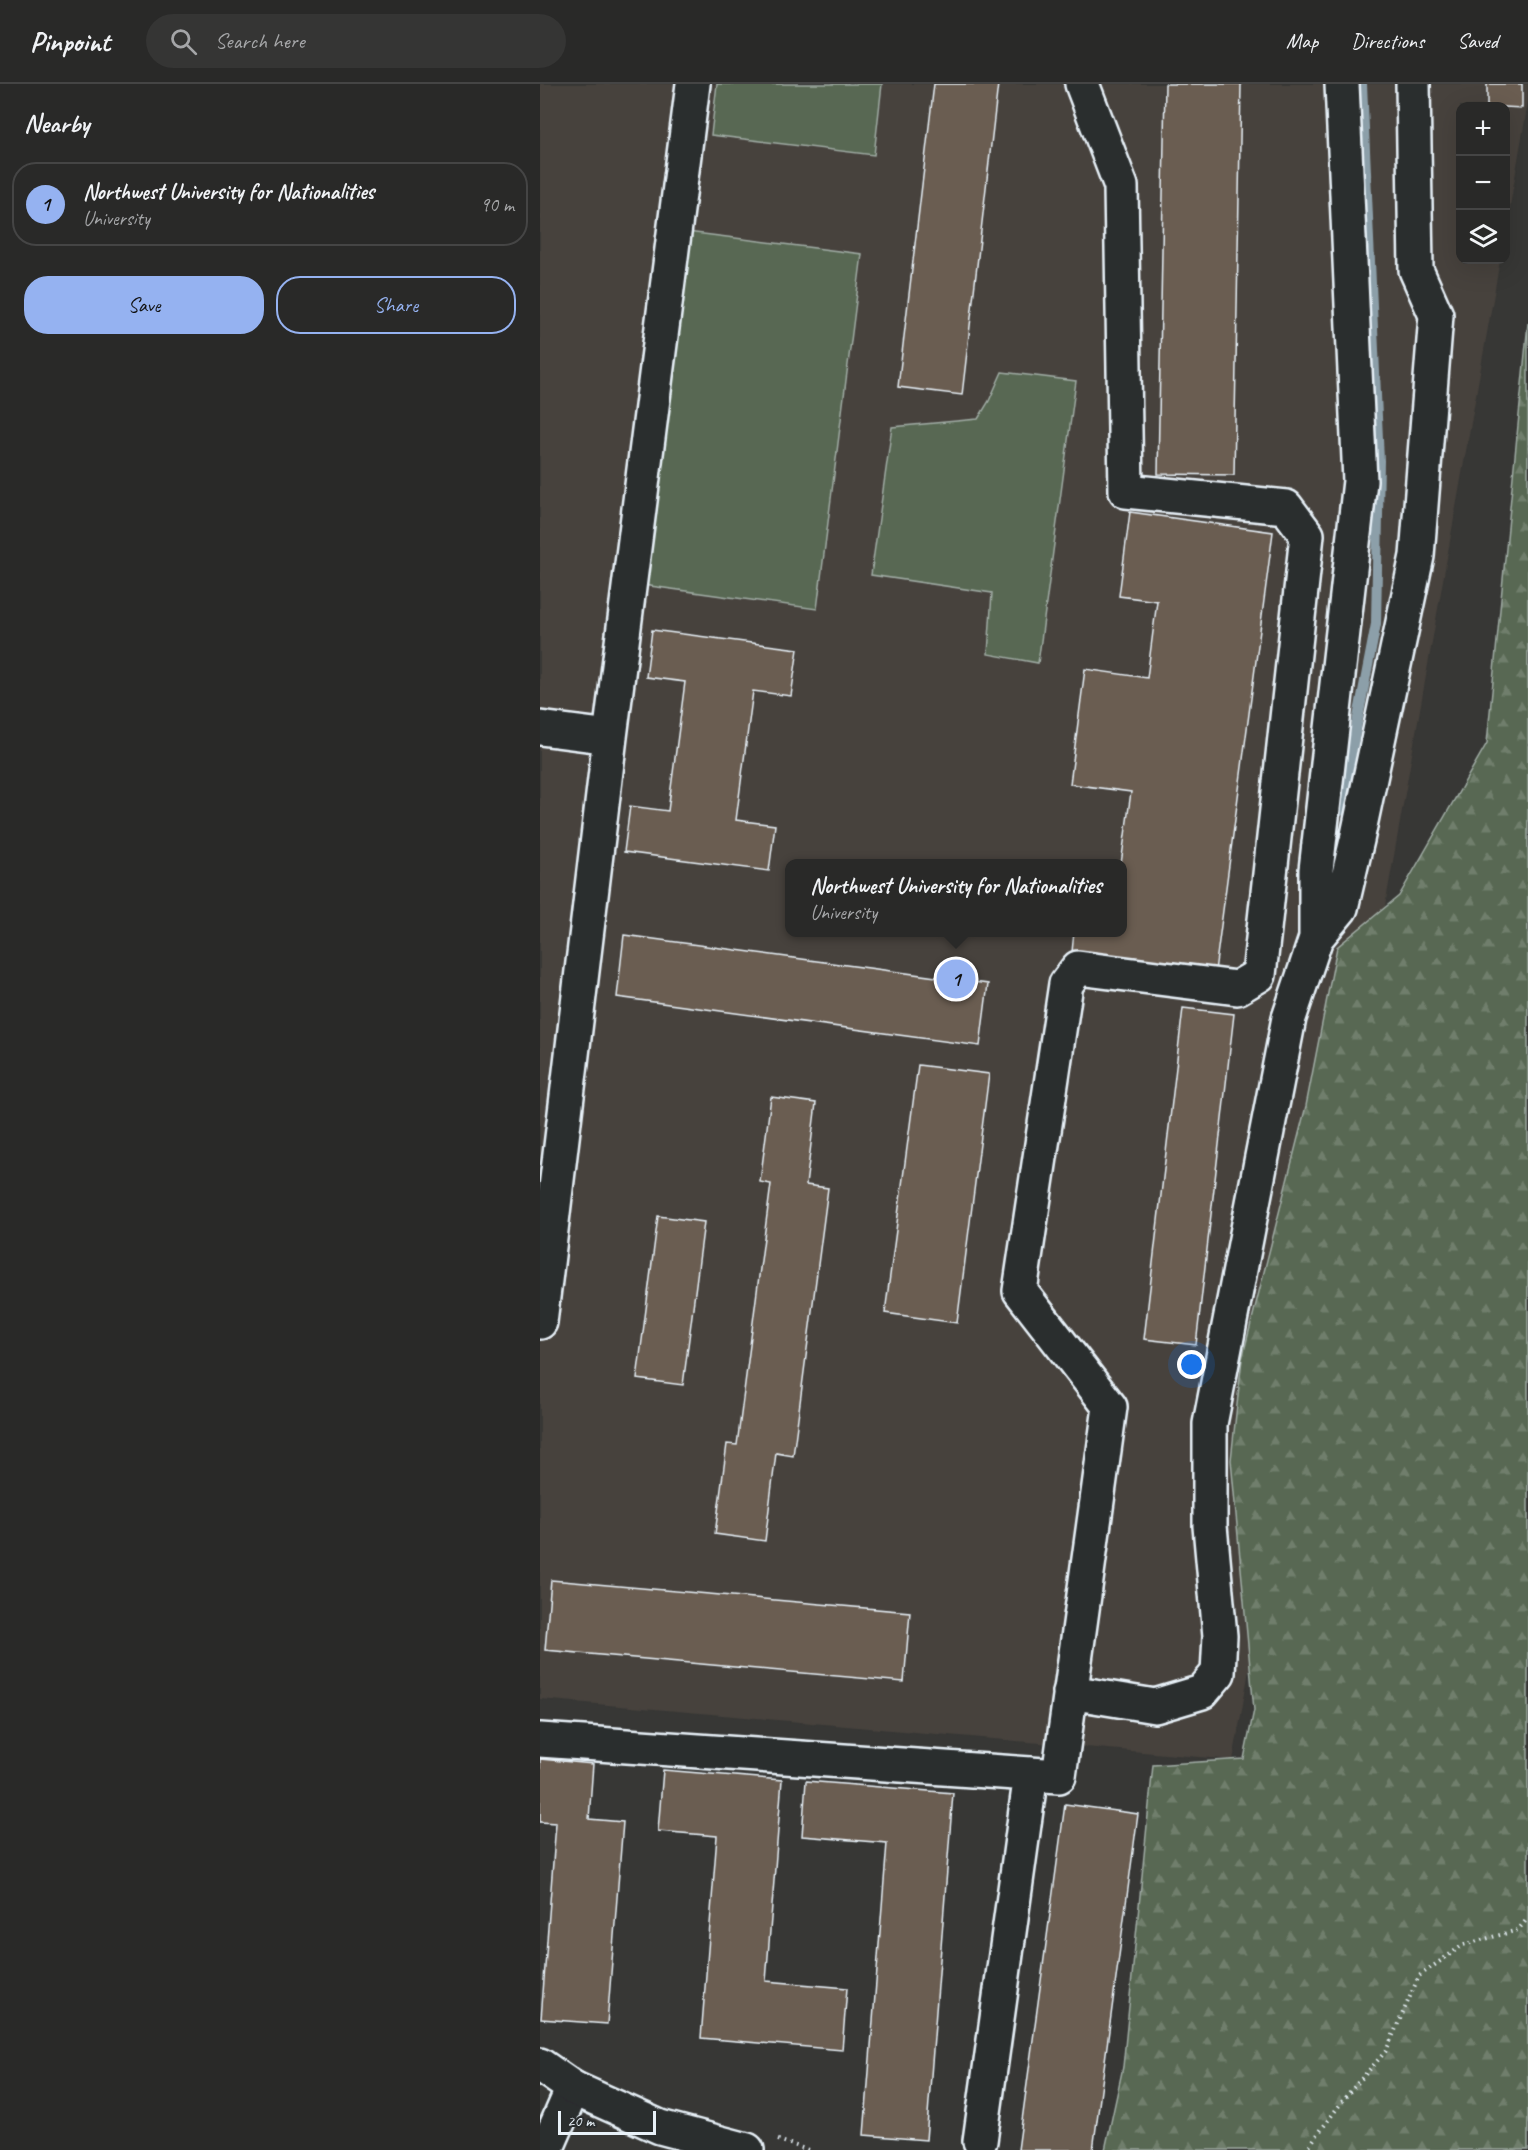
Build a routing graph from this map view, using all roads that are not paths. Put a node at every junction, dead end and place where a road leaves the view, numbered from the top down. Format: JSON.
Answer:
{"nodes":[{"id":1,"x":693,"y":84,"type":"edge"},
{"id":2,"x":1082,"y":84,"type":"edge"},
{"id":3,"x":1342,"y":84,"type":"edge"},
{"id":4,"x":1413,"y":84,"type":"edge"},
{"id":5,"x":540,"y":728,"type":"edge"},
{"id":6,"x":610,"y":738,"type":"junction"},
{"id":7,"x":1316,"y":938,"type":"junction"},
{"id":8,"x":540,"y":1322,"type":"edge"},
{"id":9,"x":1070,"y":1692,"type":"junction"},
{"id":10,"x":540,"y":1740,"type":"edge"},
{"id":11,"x":1031,"y":1774,"type":"junction"},
{"id":12,"x":540,"y":2065,"type":"edge"},
{"id":13,"x":573,"y":2088,"type":"junction"},
{"id":14,"x":980,"y":2141,"type":"dead end"},
{"id":15,"x":546,"y":2150,"type":"edge"},
{"id":16,"x":747,"y":2150,"type":"edge"}],
"edges":[{"from":1,"to":6,"type":"main road"},
{"from":2,"to":9,"type":"main road"},
{"from":3,"to":7,"type":"main road"},
{"from":4,"to":7,"type":"main road"},
{"from":5,"to":6,"type":"main road"},
{"from":6,"to":8,"type":"main road"},
{"from":7,"to":9,"type":"main road"},
{"from":9,"to":11,"type":"main road"},
{"from":10,"to":11,"type":"main road"},
{"from":11,"to":14,"type":"main road"},
{"from":12,"to":13,"type":"main road"},
{"from":13,"to":15,"type":"main road"},
{"from":13,"to":16,"type":"main road"}]}
